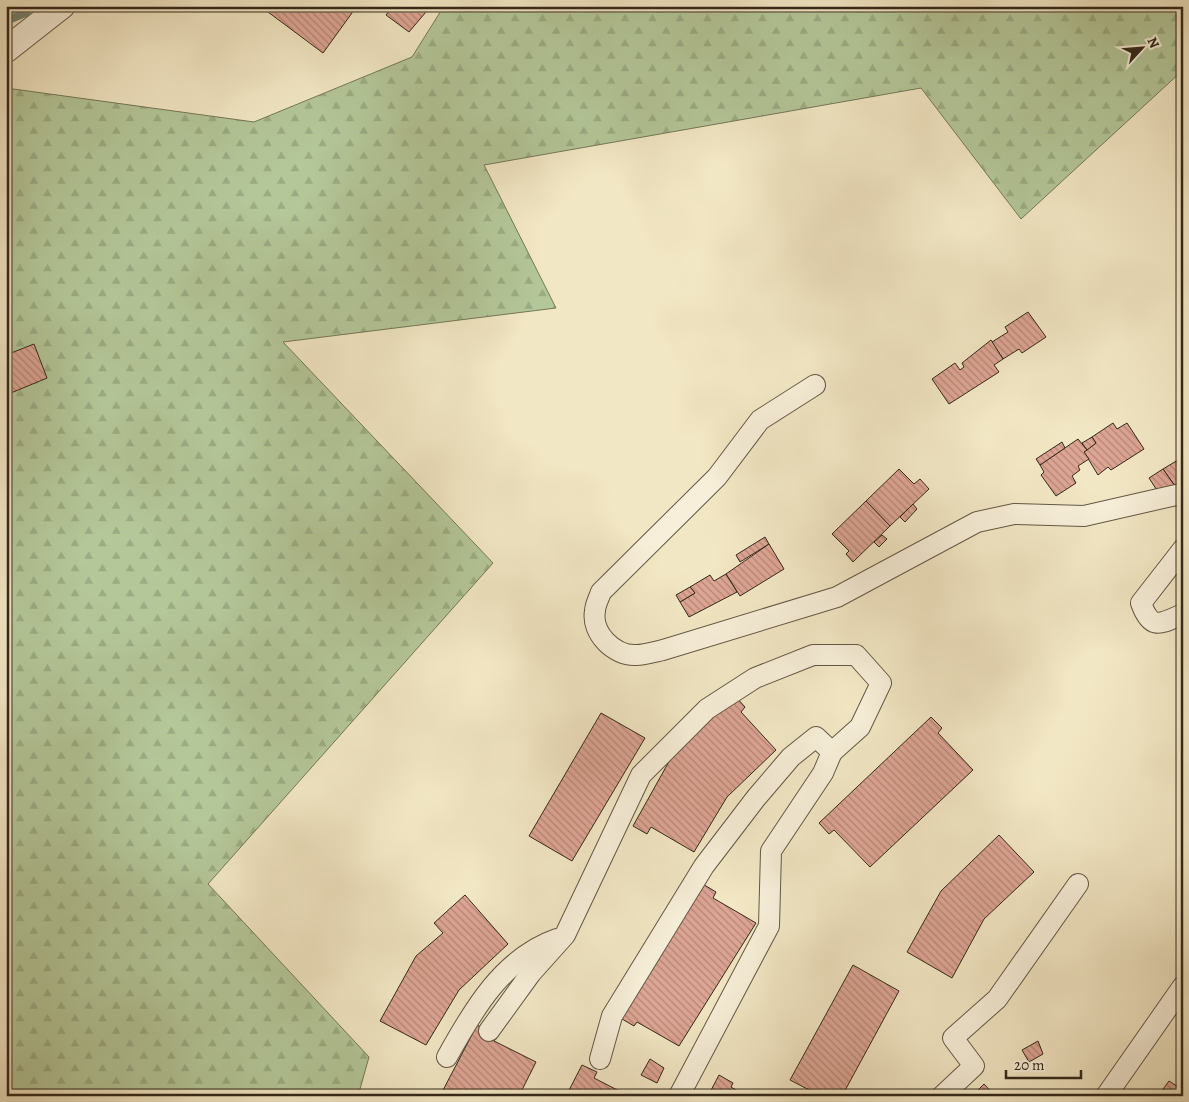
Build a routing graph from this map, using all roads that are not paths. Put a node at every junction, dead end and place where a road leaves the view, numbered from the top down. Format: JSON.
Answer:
{"nodes":[{"id":1,"x":62,"y":6,"type":"edge"},
{"id":2,"x":6,"y":50,"type":"edge"},
{"id":3,"x":814,"y":385,"type":"dead end"},
{"id":4,"x":1183,"y":496,"type":"edge"},
{"id":5,"x":1183,"y":550,"type":"edge"},
{"id":6,"x":1183,"y":614,"type":"edge"},
{"id":7,"x":832,"y":752,"type":"junction"},
{"id":8,"x":1078,"y":884,"type":"dead end"},
{"id":9,"x":566,"y":935,"type":"junction"},
{"id":10,"x":1183,"y":986,"type":"edge"},
{"id":11,"x":489,"y":1031,"type":"dead end"},
{"id":12,"x":447,"y":1057,"type":"dead end"},
{"id":13,"x":600,"y":1059,"type":"dead end"},
{"id":14,"x":679,"y":1096,"type":"edge"},
{"id":15,"x":942,"y":1096,"type":"edge"},
{"id":16,"x":1106,"y":1096,"type":"edge"}],
"edges":[{"from":1,"to":2,"type":"street"},
{"from":3,"to":4,"type":"street"},
{"from":5,"to":6,"type":"street"},
{"from":7,"to":9,"type":"street"},
{"from":7,"to":13,"type":"street"},
{"from":7,"to":14,"type":"street"},
{"from":8,"to":15,"type":"street"},
{"from":9,"to":11,"type":"street"},
{"from":9,"to":12,"type":"street"},
{"from":10,"to":16,"type":"street"}]}
